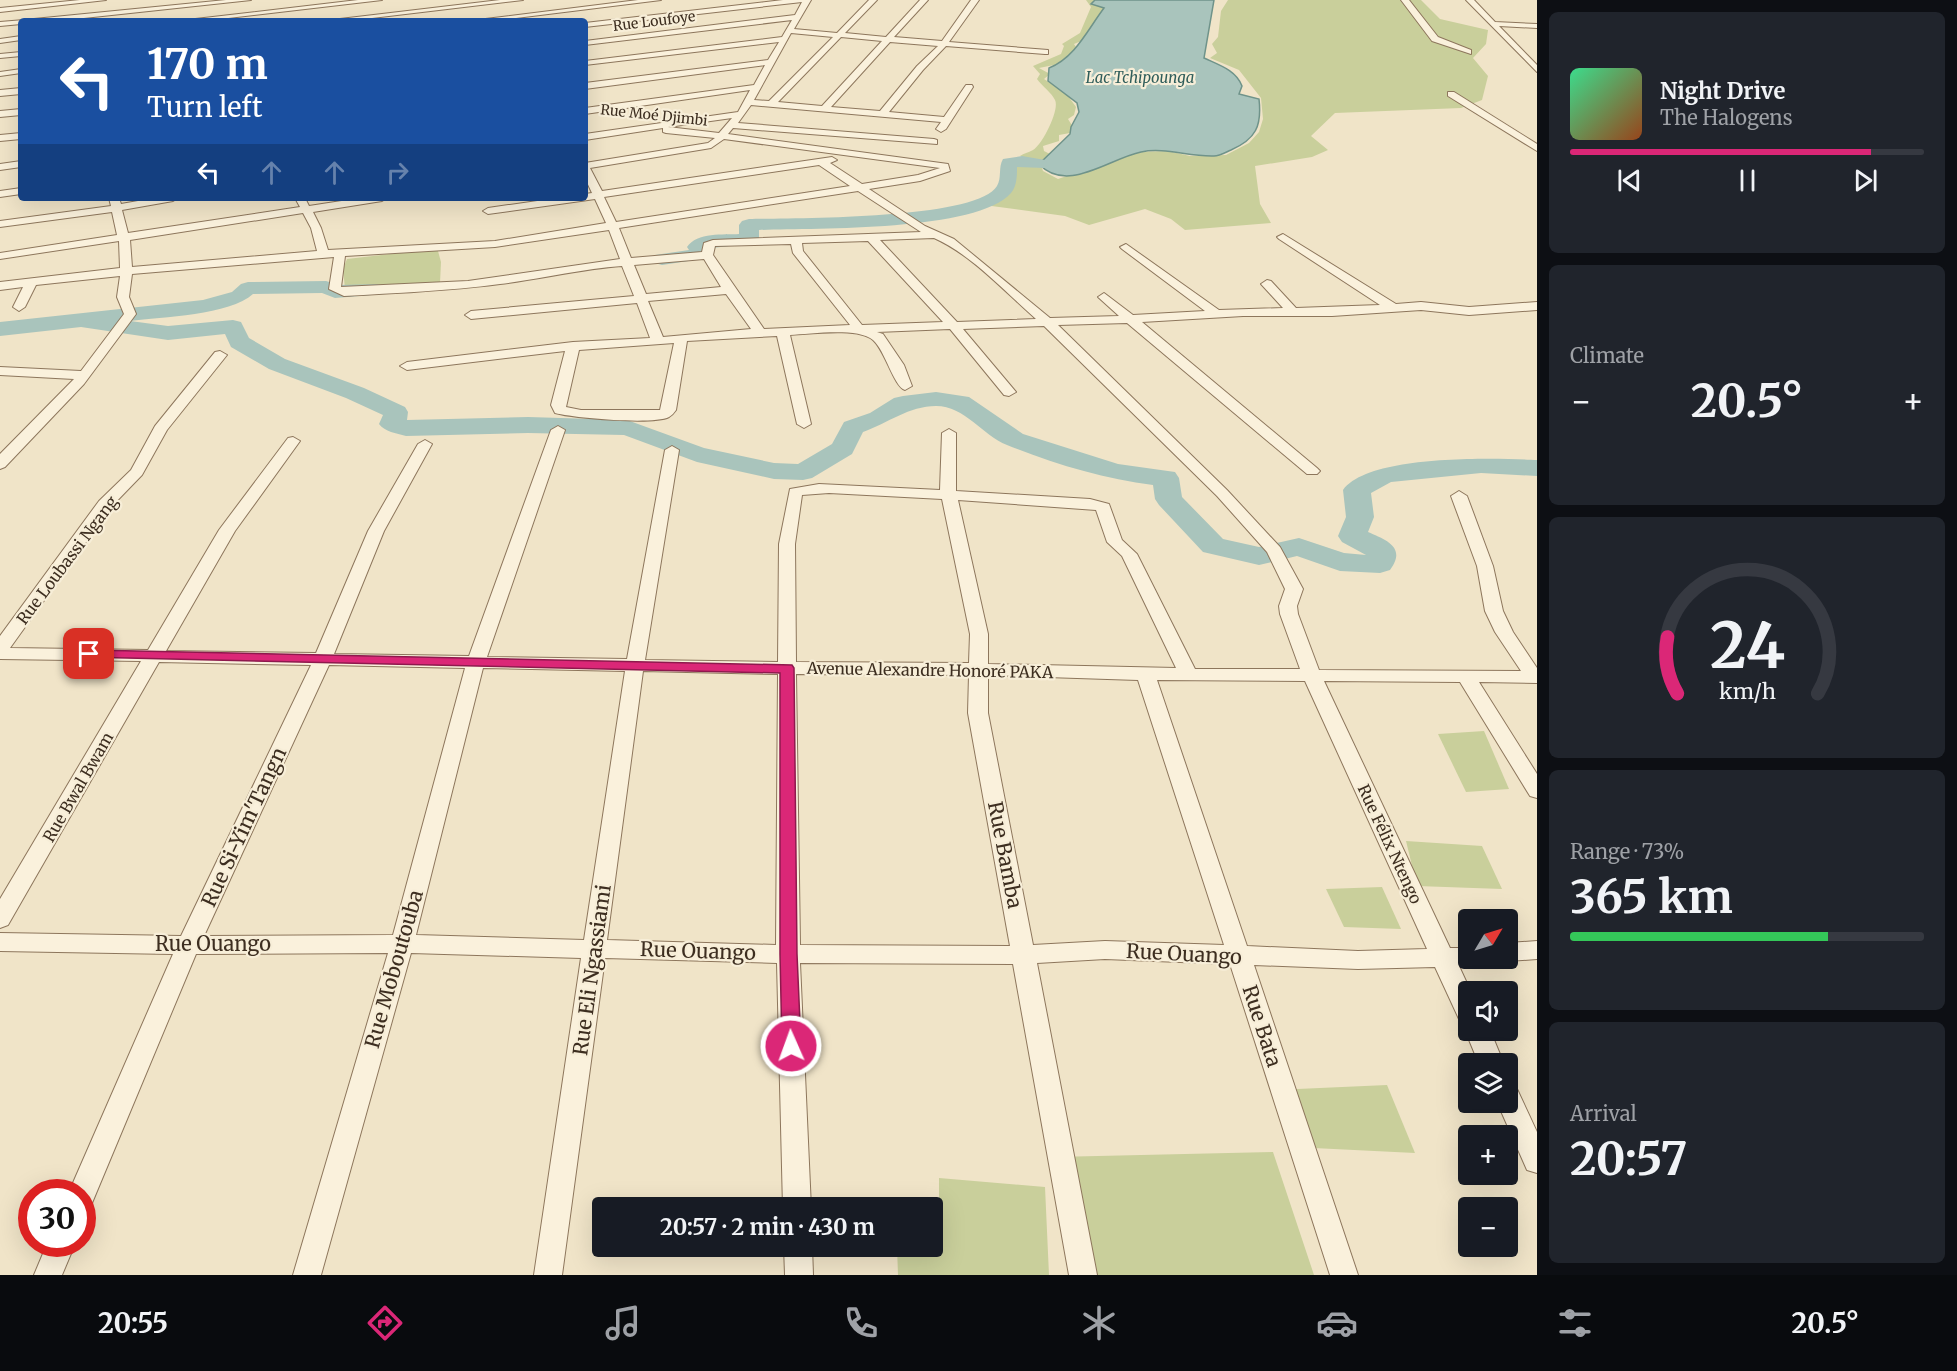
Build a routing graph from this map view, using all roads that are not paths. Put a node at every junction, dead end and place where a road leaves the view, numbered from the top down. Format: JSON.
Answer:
{"nodes":[{"id":1,"x":102,"y":0,"type":"edge"},
{"id":2,"x":248,"y":0,"type":"edge"},
{"id":3,"x":380,"y":0,"type":"edge"},
{"id":4,"x":519,"y":0,"type":"edge"},
{"id":5,"x":657,"y":0,"type":"edge"},
{"id":6,"x":721,"y":0,"type":"edge"},
{"id":7,"x":801,"y":0,"type":"edge"},
{"id":8,"x":807,"y":0,"type":"edge"},
{"id":9,"x":873,"y":0,"type":"edge"},
{"id":10,"x":924,"y":0,"type":"edge"},
{"id":11,"x":975,"y":0,"type":"edge"},
{"id":12,"x":1405,"y":0,"type":"edge"},
{"id":13,"x":1470,"y":0,"type":"edge"},
{"id":14,"x":47,"y":2,"type":"edge"},
{"id":15,"x":736,"y":7,"type":"junction"},
{"id":16,"x":0,"y":10,"type":"edge"},
{"id":17,"x":539,"y":10,"type":"junction"},
{"id":18,"x":260,"y":13,"type":"junction"},
{"id":19,"x":395,"y":14,"type":"junction"},
{"id":20,"x":797,"y":17,"type":"junction"},
{"id":21,"x":52,"y":18,"type":"edge"},
{"id":22,"x":72,"y":18,"type":"edge"},
{"id":23,"x":211,"y":18,"type":"edge"},
{"id":24,"x":264,"y":18,"type":"edge"},
{"id":25,"x":356,"y":18,"type":"edge"},
{"id":26,"x":400,"y":18,"type":"edge"},
{"id":27,"x":491,"y":18,"type":"edge"},
{"id":28,"x":545,"y":18,"type":"edge"},
{"id":29,"x":18,"y":22,"type":"edge"},
{"id":30,"x":0,"y":24,"type":"edge"},
{"id":31,"x":1495,"y":24,"type":"junction"},
{"id":32,"x":588,"y":25,"type":"edge"},
{"id":33,"x":1537,"y":26,"type":"edge"},
{"id":34,"x":788,"y":35,"type":"junction"},
{"id":35,"x":837,"y":36,"type":"junction"},
{"id":36,"x":18,"y":38,"type":"edge"},
{"id":37,"x":886,"y":40,"type":"junction"},
{"id":38,"x":0,"y":41,"type":"edge"},
{"id":39,"x":588,"y":43,"type":"edge"},
{"id":40,"x":943,"y":45,"type":"junction"},
{"id":41,"x":1045,"y":52,"type":"dead end"},
{"id":42,"x":1468,"y":52,"type":"dead end"},
{"id":43,"x":18,"y":54,"type":"edge"},
{"id":44,"x":0,"y":56,"type":"edge"},
{"id":45,"x":773,"y":62,"type":"junction"},
{"id":46,"x":588,"y":63,"type":"edge"},
{"id":47,"x":1537,"y":70,"type":"edge"},
{"id":48,"x":18,"y":71,"type":"edge"},
{"id":49,"x":0,"y":74,"type":"edge"},
{"id":50,"x":588,"y":85,"type":"edge"},
{"id":51,"x":756,"y":87,"type":"junction"},
{"id":52,"x":969,"y":87,"type":"dead end"},
{"id":53,"x":18,"y":91,"type":"edge"},
{"id":54,"x":0,"y":93,"type":"edge"},
{"id":55,"x":1451,"y":94,"type":"dead end"},
{"id":56,"x":748,"y":102,"type":"junction"},
{"id":57,"x":770,"y":105,"type":"junction"},
{"id":58,"x":824,"y":109,"type":"junction"},
{"id":59,"x":18,"y":111,"type":"edge"},
{"id":60,"x":588,"y":111,"type":"edge"},
{"id":61,"x":0,"y":114,"type":"edge"},
{"id":62,"x":741,"y":114,"type":"junction"},
{"id":63,"x":883,"y":114,"type":"junction"},
{"id":64,"x":945,"y":120,"type":"junction"},
{"id":65,"x":608,"y":124,"type":"dead end"},
{"id":66,"x":730,"y":125,"type":"junction"},
{"id":67,"x":642,"y":128,"type":"junction"},
{"id":68,"x":18,"y":136,"type":"edge"},
{"id":69,"x":721,"y":136,"type":"junction"},
{"id":70,"x":588,"y":137,"type":"edge"},
{"id":71,"x":0,"y":138,"type":"edge"},
{"id":72,"x":934,"y":142,"type":"junction"},
{"id":73,"x":1537,"y":148,"type":"edge"},
{"id":74,"x":870,"y":155,"type":"junction"},
{"id":75,"x":820,"y":161,"type":"junction"},
{"id":76,"x":924,"y":163,"type":"junction"},
{"id":77,"x":18,"y":164,"type":"edge"},
{"id":78,"x":588,"y":166,"type":"edge"},
{"id":79,"x":0,"y":167,"type":"edge"},
{"id":80,"x":588,"y":173,"type":"edge"},
{"id":81,"x":858,"y":187,"type":"junction"},
{"id":82,"x":18,"y":191,"type":"edge"},
{"id":83,"x":0,"y":194,"type":"edge"},
{"id":84,"x":599,"y":195,"type":"junction"},
{"id":85,"x":588,"y":197,"type":"edge"},
{"id":86,"x":138,"y":201,"type":"edge"},
{"id":87,"x":301,"y":201,"type":"edge"},
{"id":88,"x":364,"y":201,"type":"edge"},
{"id":89,"x":559,"y":201,"type":"edge"},
{"id":90,"x":115,"y":203,"type":"edge"},
{"id":91,"x":306,"y":211,"type":"junction"},
{"id":92,"x":488,"y":211,"type":"dead end"},
{"id":93,"x":0,"y":224,"type":"edge"},
{"id":94,"x":613,"y":227,"type":"junction"},
{"id":95,"x":937,"y":234,"type":"junction"},
{"id":96,"x":1283,"y":237,"type":"dead end"},
{"id":97,"x":872,"y":238,"type":"junction"},
{"id":98,"x":124,"y":239,"type":"junction"},
{"id":99,"x":796,"y":240,"type":"junction"},
{"id":100,"x":1126,"y":247,"type":"dead end"},
{"id":101,"x":340,"y":253,"type":"junction"},
{"id":102,"x":323,"y":254,"type":"junction"},
{"id":103,"x":708,"y":255,"type":"junction"},
{"id":104,"x":0,"y":256,"type":"edge"},
{"id":105,"x":627,"y":261,"type":"junction"},
{"id":106,"x":126,"y":272,"type":"junction"},
{"id":107,"x":31,"y":282,"type":"junction"},
{"id":108,"x":1267,"y":284,"type":"dead end"},
{"id":109,"x":0,"y":286,"type":"edge"},
{"id":110,"x":729,"y":290,"type":"junction"},
{"id":111,"x":1104,"y":297,"type":"dead end"},
{"id":112,"x":641,"y":299,"type":"junction"},
{"id":113,"x":1537,"y":306,"type":"edge"},
{"id":114,"x":19,"y":307,"type":"dead end"},
{"id":115,"x":1395,"y":309,"type":"junction"},
{"id":116,"x":1216,"y":313,"type":"junction"},
{"id":117,"x":1294,"y":314,"type":"junction"},
{"id":118,"x":471,"y":315,"type":"dead end"},
{"id":119,"x":1129,"y":319,"type":"junction"},
{"id":120,"x":1046,"y":321,"type":"junction"},
{"id":121,"x":952,"y":325,"type":"junction"},
{"id":122,"x":859,"y":329,"type":"junction"},
{"id":123,"x":760,"y":332,"type":"junction"},
{"id":124,"x":783,"y":332,"type":"junction"},
{"id":125,"x":681,"y":339,"type":"junction"},
{"id":126,"x":658,"y":341,"type":"junction"},
{"id":127,"x":573,"y":346,"type":"junction"},
{"id":128,"x":220,"y":355,"type":"dead end"},
{"id":129,"x":407,"y":366,"type":"dead end"},
{"id":130,"x":0,"y":370,"type":"edge"},
{"id":131,"x":83,"y":375,"type":"junction"},
{"id":132,"x":905,"y":386,"type":"dead end"},
{"id":133,"x":1009,"y":392,"type":"dead end"},
{"id":134,"x":804,"y":424,"type":"dead end"},
{"id":135,"x":558,"y":430,"type":"dead end"},
{"id":136,"x":949,"y":433,"type":"dead end"},
{"id":137,"x":293,"y":441,"type":"dead end"},
{"id":138,"x":425,"y":444,"type":"dead end"},
{"id":139,"x":672,"y":450,"type":"dead end"},
{"id":140,"x":0,"y":464,"type":"edge"},
{"id":141,"x":1312,"y":471,"type":"dead end"},
{"id":142,"x":949,"y":494,"type":"junction"},
{"id":143,"x":1459,"y":496,"type":"dead end"},
{"id":144,"x":0,"y":651,"type":"edge"},
{"id":145,"x":155,"y":655,"type":"junction"},
{"id":146,"x":322,"y":660,"type":"junction"},
{"id":147,"x":476,"y":661,"type":"junction"},
{"id":148,"x":635,"y":664,"type":"junction"},
{"id":149,"x":787,"y":668,"type":"junction"},
{"id":150,"x":977,"y":669,"type":"junction"},
{"id":151,"x":1188,"y":673,"type":"junction"},
{"id":152,"x":1146,"y":674,"type":"junction"},
{"id":153,"x":1465,"y":675,"type":"junction"},
{"id":154,"x":1312,"y":676,"type":"junction"},
{"id":155,"x":1536,"y":677,"type":"edge"},
{"id":156,"x":1537,"y":791,"type":"edge"},
{"id":157,"x":0,"y":919,"type":"edge"},
{"id":158,"x":0,"y":942,"type":"edge"},
{"id":159,"x":402,"y":944,"type":"junction"},
{"id":160,"x":188,"y":945,"type":"junction"},
{"id":161,"x":595,"y":948,"type":"junction"},
{"id":162,"x":1537,"y":950,"type":"edge"},
{"id":163,"x":1518,"y":951,"type":"edge"},
{"id":164,"x":788,"y":954,"type":"junction"},
{"id":165,"x":1023,"y":955,"type":"junction"},
{"id":166,"x":1239,"y":956,"type":"junction"},
{"id":167,"x":1458,"y":958,"type":"edge"},
{"id":168,"x":1444,"y":959,"type":"junction"},
{"id":169,"x":1458,"y":990,"type":"edge"},
{"id":170,"x":1515,"y":1113,"type":"edge"},
{"id":171,"x":1537,"y":1161,"type":"edge"},
{"id":172,"x":88,"y":1179,"type":"edge"},
{"id":173,"x":797,"y":1197,"type":"edge"},
{"id":174,"x":56,"y":1257,"type":"edge"},
{"id":175,"x":798,"y":1257,"type":"edge"},
{"id":176,"x":48,"y":1275,"type":"edge"},
{"id":177,"x":306,"y":1275,"type":"edge"},
{"id":178,"x":548,"y":1275,"type":"edge"},
{"id":179,"x":799,"y":1275,"type":"edge"},
{"id":180,"x":1083,"y":1275,"type":"edge"},
{"id":181,"x":1344,"y":1275,"type":"edge"}],
"edges":[{"from":1,"to":14,"type":"street"},
{"from":2,"to":18,"type":"street"},
{"from":2,"to":22,"type":"street"},
{"from":3,"to":18,"type":"street"},
{"from":3,"to":19,"type":"street"},
{"from":4,"to":19,"type":"street"},
{"from":5,"to":17,"type":"street"},
{"from":6,"to":15,"type":"street"},
{"from":7,"to":15,"type":"street"},
{"from":8,"to":20,"type":"street"},
{"from":9,"to":35,"type":"street"},
{"from":10,"to":37,"type":"street"},
{"from":11,"to":40,"type":"street"},
{"from":12,"to":42,"type":"street"},
{"from":13,"to":31,"type":"street"},
{"from":14,"to":16,"type":"street"},
{"from":14,"to":21,"type":"street"},
{"from":15,"to":32,"type":"street"},
{"from":17,"to":27,"type":"street"},
{"from":17,"to":28,"type":"street"},
{"from":18,"to":23,"type":"street"},
{"from":18,"to":24,"type":"street"},
{"from":19,"to":25,"type":"street"},
{"from":19,"to":26,"type":"street"},
{"from":20,"to":34,"type":"street"},
{"from":20,"to":39,"type":"street","name":"Rue Loufoye"},
{"from":29,"to":30,"type":"street"},
{"from":31,"to":33,"type":"street"},
{"from":31,"to":47,"type":"street"},
{"from":34,"to":35,"type":"street"},
{"from":34,"to":45,"type":"street"},
{"from":34,"to":46,"type":"street"},
{"from":35,"to":37,"type":"street"},
{"from":35,"to":57,"type":"street"},
{"from":36,"to":38,"type":"street"},
{"from":37,"to":40,"type":"street"},
{"from":37,"to":58,"type":"street"},
{"from":40,"to":41,"type":"street"},
{"from":40,"to":63,"type":"street"},
{"from":43,"to":44,"type":"street"},
{"from":45,"to":50,"type":"street"},
{"from":45,"to":51,"type":"street"},
{"from":48,"to":49,"type":"street"},
{"from":51,"to":56,"type":"street"},
{"from":51,"to":60,"type":"street"},
{"from":52,"to":64,"type":"street"},
{"from":53,"to":54,"type":"street"},
{"from":55,"to":73,"type":"street"},
{"from":56,"to":57,"type":"street"},
{"from":56,"to":62,"type":"street"},
{"from":57,"to":58,"type":"street"},
{"from":58,"to":63,"type":"street"},
{"from":59,"to":61,"type":"street"},
{"from":62,"to":66,"type":"street"},
{"from":62,"to":67,"type":"street"},
{"from":63,"to":64,"type":"street"},
{"from":64,"to":72,"type":"street"},
{"from":65,"to":67,"type":"street","name":"Rue Moé Djimbi"},
{"from":66,"to":69,"type":"street"},
{"from":66,"to":72,"type":"street"},
{"from":67,"to":69,"type":"street","name":"Rue Moé Djimbi"},
{"from":67,"to":70,"type":"street"},
{"from":68,"to":71,"type":"street"},
{"from":69,"to":74,"type":"street","name":"Rue Moé Djimbi"},
{"from":69,"to":78,"type":"street"},
{"from":72,"to":76,"type":"street"},
{"from":74,"to":75,"type":"street"},
{"from":74,"to":76,"type":"street"},
{"from":75,"to":81,"type":"street","name":"Rue Félix Ntengo"},
{"from":75,"to":84,"type":"street"},
{"from":76,"to":81,"type":"street"},
{"from":77,"to":79,"type":"street"},
{"from":80,"to":84,"type":"street"},
{"from":81,"to":94,"type":"street"},
{"from":81,"to":95,"type":"street","name":"Rue Félix Ntengo"},
{"from":82,"to":83,"type":"street"},
{"from":84,"to":85,"type":"street"},
{"from":84,"to":94,"type":"street"},
{"from":86,"to":90,"type":"street"},
{"from":87,"to":91,"type":"street"},
{"from":88,"to":91,"type":"street"},
{"from":89,"to":92,"type":"street"},
{"from":90,"to":93,"type":"street"},
{"from":90,"to":98,"type":"street"},
{"from":91,"to":98,"type":"street"},
{"from":91,"to":102,"type":"street"},
{"from":94,"to":101,"type":"street"},
{"from":94,"to":105,"type":"street"},
{"from":95,"to":97,"type":"street"},
{"from":95,"to":120,"type":"street","name":"Rue Félix Ntengo"},
{"from":96,"to":115,"type":"street"},
{"from":97,"to":99,"type":"street"},
{"from":97,"to":121,"type":"street"},
{"from":98,"to":104,"type":"street"},
{"from":98,"to":106,"type":"street"},
{"from":99,"to":103,"type":"street"},
{"from":99,"to":122,"type":"street"},
{"from":100,"to":116,"type":"street"},
{"from":101,"to":102,"type":"street"},
{"from":101,"to":105,"type":"street"},
{"from":102,"to":106,"type":"street"},
{"from":103,"to":105,"type":"street"},
{"from":103,"to":110,"type":"street"},
{"from":105,"to":112,"type":"street"},
{"from":106,"to":107,"type":"street"},
{"from":106,"to":131,"type":"street"},
{"from":107,"to":109,"type":"street"},
{"from":107,"to":114,"type":"street"},
{"from":108,"to":117,"type":"street"},
{"from":110,"to":112,"type":"street"},
{"from":110,"to":123,"type":"street"},
{"from":111,"to":119,"type":"street"},
{"from":112,"to":118,"type":"street"},
{"from":112,"to":126,"type":"street"},
{"from":113,"to":115,"type":"street"},
{"from":115,"to":117,"type":"street"},
{"from":116,"to":117,"type":"street"},
{"from":116,"to":119,"type":"street"},
{"from":119,"to":120,"type":"street"},
{"from":119,"to":141,"type":"street"},
{"from":120,"to":121,"type":"street"},
{"from":120,"to":154,"type":"street","name":"Rue Félix Ntengo"},
{"from":121,"to":122,"type":"street"},
{"from":121,"to":133,"type":"street"},
{"from":122,"to":124,"type":"street"},
{"from":122,"to":132,"type":"street"},
{"from":123,"to":124,"type":"street"},
{"from":123,"to":125,"type":"street"},
{"from":124,"to":134,"type":"street"},
{"from":125,"to":126,"type":"street"},
{"from":125,"to":127,"type":"street"},
{"from":126,"to":127,"type":"street"},
{"from":127,"to":129,"type":"street"},
{"from":128,"to":144,"type":"street","name":"Rue Loubassi Ngang"},
{"from":130,"to":131,"type":"street"},
{"from":131,"to":140,"type":"street"},
{"from":135,"to":147,"type":"street","name":"Rue Moboutouba"},
{"from":136,"to":142,"type":"street","name":"Rue Bamba"},
{"from":137,"to":145,"type":"street","name":"Rue Bwal Bwam"},
{"from":138,"to":146,"type":"street","name":"Rue Si-Yim'Tangn"},
{"from":139,"to":148,"type":"street","name":"Rue Eli Ngassiami"},
{"from":142,"to":149,"type":"street"},
{"from":142,"to":150,"type":"street","name":"Rue Bamba"},
{"from":142,"to":151,"type":"street"},
{"from":143,"to":155,"type":"street"},
{"from":144,"to":145,"type":"street","name":"Avenue Alexandre Honoré PAKA"},
{"from":145,"to":146,"type":"street","name":"Avenue Alexandre Honoré PAKA"},
{"from":145,"to":157,"type":"street","name":"Rue Bwal Bwam"},
{"from":146,"to":147,"type":"street","name":"Avenue Alexandre Honoré PAKA"},
{"from":146,"to":160,"type":"street","name":"Rue Si-Yim'Tangn"},
{"from":147,"to":148,"type":"street","name":"Avenue Alexandre Honoré PAKA"},
{"from":147,"to":159,"type":"street","name":"Rue Moboutouba"},
{"from":148,"to":149,"type":"street","name":"Avenue Alexandre Honoré PAKA"},
{"from":148,"to":161,"type":"street","name":"Rue Eli Ngassiami"},
{"from":149,"to":150,"type":"street","name":"Avenue Alexandre Honoré PAKA"},
{"from":149,"to":164,"type":"street"},
{"from":150,"to":152,"type":"street","name":"Avenue Alexandre Honoré PAKA"},
{"from":150,"to":165,"type":"street","name":"Rue Bamba"},
{"from":151,"to":152,"type":"street","name":"Avenue Alexandre Honoré PAKA"},
{"from":151,"to":154,"type":"street","name":"Avenue Alexandre Honoré PAKA"},
{"from":152,"to":166,"type":"street","name":"Rue Bata"},
{"from":153,"to":154,"type":"street","name":"Avenue Alexandre Honoré PAKA"},
{"from":153,"to":155,"type":"street","name":"Avenue Alexandre Honoré PAKA"},
{"from":153,"to":156,"type":"street"},
{"from":154,"to":168,"type":"street","name":"Rue Félix Ntengo"},
{"from":158,"to":160,"type":"street","name":"Rue Ouango"},
{"from":159,"to":160,"type":"street","name":"Rue Ouango"},
{"from":159,"to":161,"type":"street","name":"Rue Ouango"},
{"from":159,"to":177,"type":"street","name":"Rue Moboutouba"},
{"from":160,"to":172,"type":"street","name":"Rue Si-Yim'Tangn"},
{"from":161,"to":164,"type":"street","name":"Rue Ouango"},
{"from":161,"to":178,"type":"street","name":"Rue Eli Ngassiami"},
{"from":162,"to":163,"type":"street"},
{"from":164,"to":165,"type":"street","name":"Rue Ouango"},
{"from":164,"to":173,"type":"street"},
{"from":165,"to":166,"type":"street","name":"Rue Ouango"},
{"from":165,"to":180,"type":"street","name":"Rue Bamba"},
{"from":166,"to":168,"type":"street","name":"Rue Ouango"},
{"from":166,"to":181,"type":"street","name":"Rue Bata"},
{"from":167,"to":168,"type":"street","name":"Rue Ouango"},
{"from":168,"to":169,"type":"street","name":"Rue Félix Ntengo"},
{"from":170,"to":171,"type":"street"},
{"from":174,"to":176,"type":"street"},
{"from":175,"to":179,"type":"street"}]}
